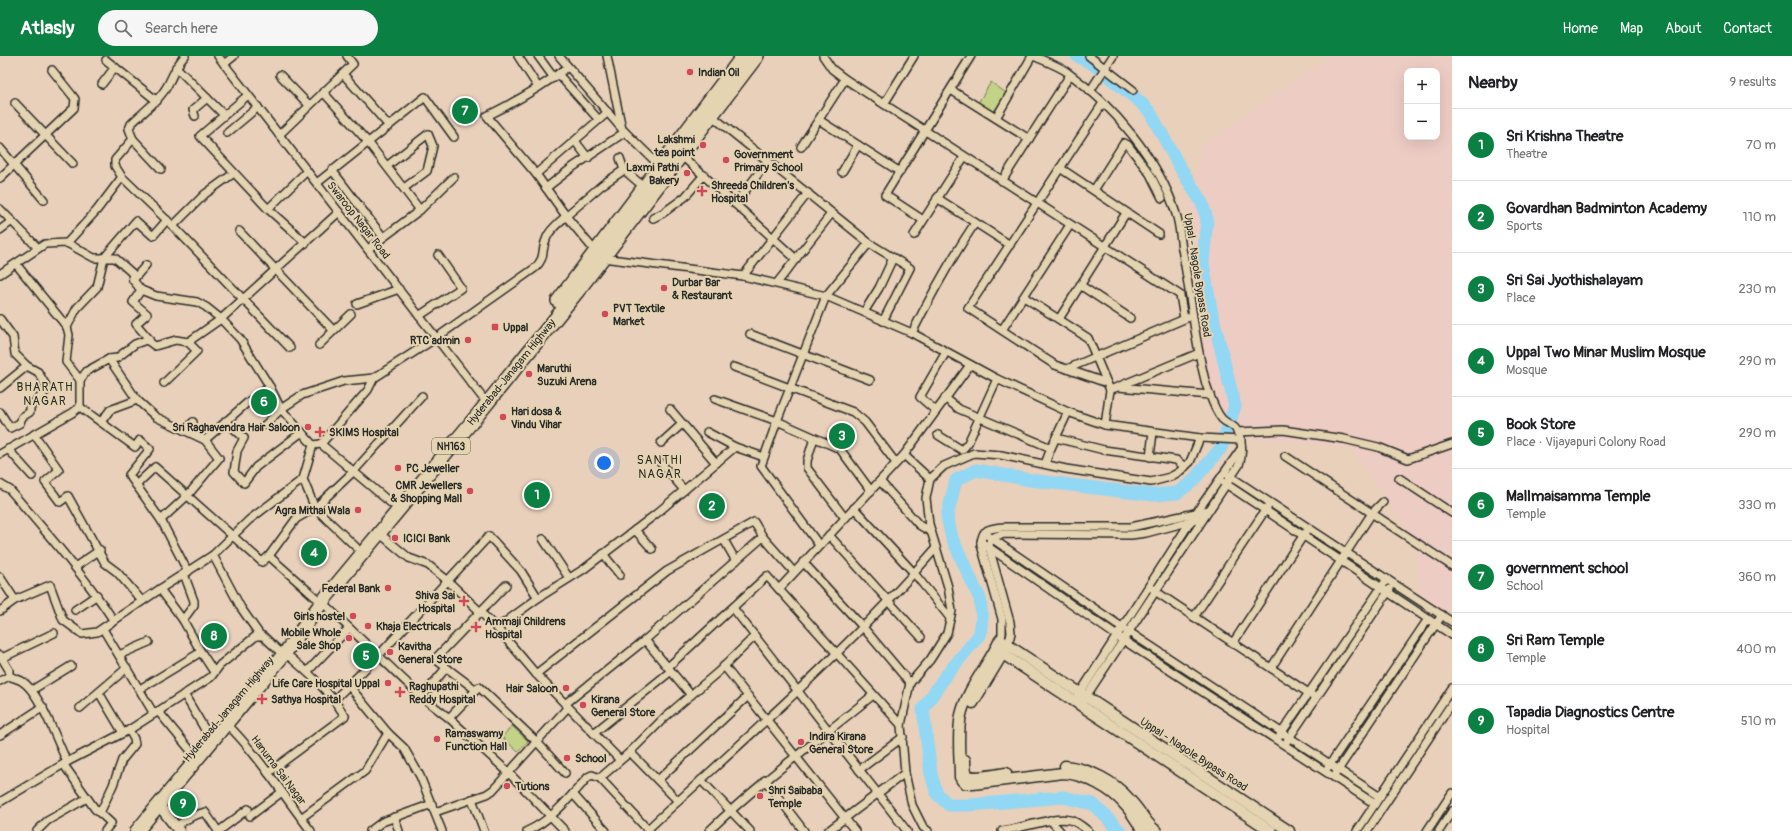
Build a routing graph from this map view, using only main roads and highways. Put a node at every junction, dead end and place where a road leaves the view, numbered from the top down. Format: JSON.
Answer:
{"nodes":[{"id":1,"x":743,"y":56,"type":"edge"},
{"id":2,"x":757,"y":56,"type":"edge"},
{"id":3,"x":599,"y":255,"type":"junction"},
{"id":4,"x":422,"y":474,"type":"junction"},
{"id":5,"x":318,"y":600,"type":"junction"},
{"id":6,"x":282,"y":652,"type":"junction"},
{"id":7,"x":126,"y":831,"type":"edge"},
{"id":8,"x":137,"y":831,"type":"edge"}],
"edges":[{"from":1,"to":3,"type":"highway","name":"Hyderabad-Janagam Highway","number":"NH163"},
{"from":2,"to":3,"type":"highway","name":"Hyderabad-Janagam Highway","number":"NH163"},
{"from":3,"to":4,"type":"highway","name":"Hyderabad-Janagam Highway","number":"NH163"},
{"from":3,"to":4,"type":"highway","name":"Hyderabad-Janagam Highway","number":"NH163"},
{"from":4,"to":5,"type":"highway","name":"Hyderabad-Janagam Highway","number":"NH163"},
{"from":4,"to":5,"type":"highway","name":"Hyderabad-Janagam Highway","number":"NH163"},
{"from":5,"to":6,"type":"highway","name":"Hyderabad-Janagam Highway","number":"NH163"},
{"from":6,"to":7,"type":"highway","name":"Hyderabad-Janagam Highway","number":"NH163"},
{"from":6,"to":8,"type":"highway","name":"Hyderabad-Janagam Highway","number":"NH163"}]}
